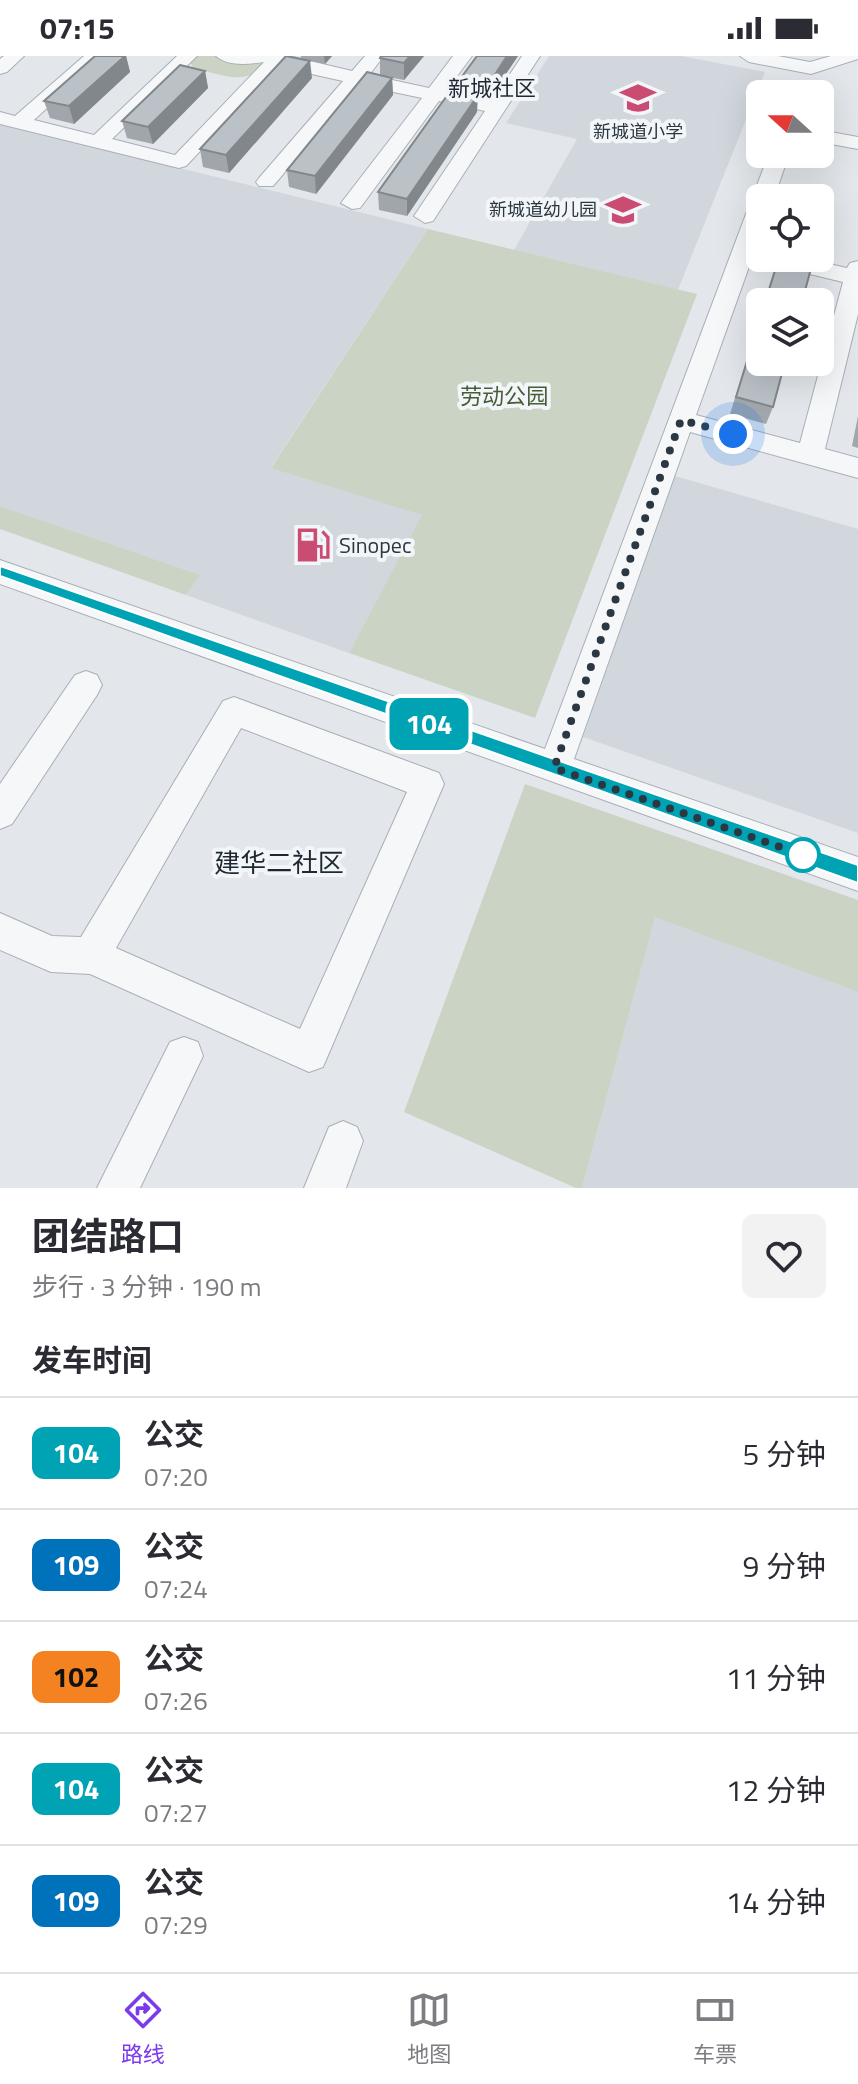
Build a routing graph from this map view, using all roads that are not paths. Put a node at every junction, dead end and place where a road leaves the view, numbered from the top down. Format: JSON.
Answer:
{"nodes":[{"id":1,"x":15,"y":56,"type":"edge"},
{"id":2,"x":95,"y":56,"type":"edge"},
{"id":3,"x":188,"y":56,"type":"edge"},
{"id":4,"x":225,"y":56,"type":"edge"},
{"id":5,"x":375,"y":56,"type":"edge"},
{"id":6,"x":463,"y":56,"type":"edge"},
{"id":7,"x":531,"y":56,"type":"edge"},
{"id":8,"x":749,"y":56,"type":"edge"},
{"id":9,"x":851,"y":56,"type":"edge"},
{"id":10,"x":270,"y":57,"type":"edge"},
{"id":11,"x":0,"y":68,"type":"edge"},
{"id":12,"x":356,"y":78,"type":"junction"},
{"id":13,"x":434,"y":95,"type":"junction"},
{"id":14,"x":497,"y":108,"type":"junction"},
{"id":15,"x":10,"y":120,"type":"edge"},
{"id":16,"x":834,"y":139,"type":"edge"},
{"id":17,"x":98,"y":142,"type":"junction"},
{"id":18,"x":858,"y":143,"type":"edge"},
{"id":19,"x":266,"y":182,"type":"dead end"},
{"id":20,"x":352,"y":203,"type":"dead end"},
{"id":21,"x":425,"y":216,"type":"dead end"},
{"id":22,"x":746,"y":267,"type":"edge"},
{"id":23,"x":834,"y":270,"type":"edge"},
{"id":24,"x":857,"y":274,"type":"edge"},
{"id":25,"x":681,"y":420,"type":"junction"},
{"id":26,"x":810,"y":455,"type":"junction"},
{"id":27,"x":858,"y":468,"type":"edge"},
{"id":28,"x":0,"y":572,"type":"edge"},
{"id":29,"x":86,"y":685,"type":"dead end"},
{"id":30,"x":554,"y":768,"type":"junction"},
{"id":31,"x":0,"y":813,"type":"edge"},
{"id":32,"x":858,"y":874,"type":"edge"},
{"id":33,"x":0,"y":931,"type":"edge"},
{"id":34,"x":91,"y":956,"type":"junction"},
{"id":35,"x":184,"y":1056,"type":"dead end"},
{"id":36,"x":343,"y":1141,"type":"dead end"},
{"id":37,"x":118,"y":1188,"type":"edge"},
{"id":38,"x":325,"y":1188,"type":"edge"}],
"edges":[{"from":1,"to":11,"type":"street"},
{"from":2,"to":15,"type":"street"},
{"from":3,"to":17,"type":"street"},
{"from":4,"to":10,"type":"street"},
{"from":5,"to":12,"type":"street"},
{"from":6,"to":13,"type":"street"},
{"from":7,"to":14,"type":"street"},
{"from":8,"to":9,"type":"street"},
{"from":10,"to":12,"type":"street"},
{"from":10,"to":17,"type":"street"},
{"from":12,"to":13,"type":"street"},
{"from":12,"to":19,"type":"street"},
{"from":13,"to":14,"type":"street"},
{"from":13,"to":20,"type":"street"},
{"from":14,"to":21,"type":"street"},
{"from":15,"to":17,"type":"street"},
{"from":16,"to":18,"type":"street"},
{"from":22,"to":25,"type":"street"},
{"from":23,"to":24,"type":"street"},
{"from":24,"to":26,"type":"street"},
{"from":25,"to":26,"type":"street"},
{"from":25,"to":30,"type":"street"},
{"from":26,"to":27,"type":"street"},
{"from":28,"to":30,"type":"street"},
{"from":29,"to":31,"type":"street"},
{"from":30,"to":32,"type":"street"},
{"from":33,"to":34,"type":"street"},
{"from":34,"to":34,"type":"street"},
{"from":35,"to":37,"type":"street"},
{"from":36,"to":38,"type":"street"}]}
